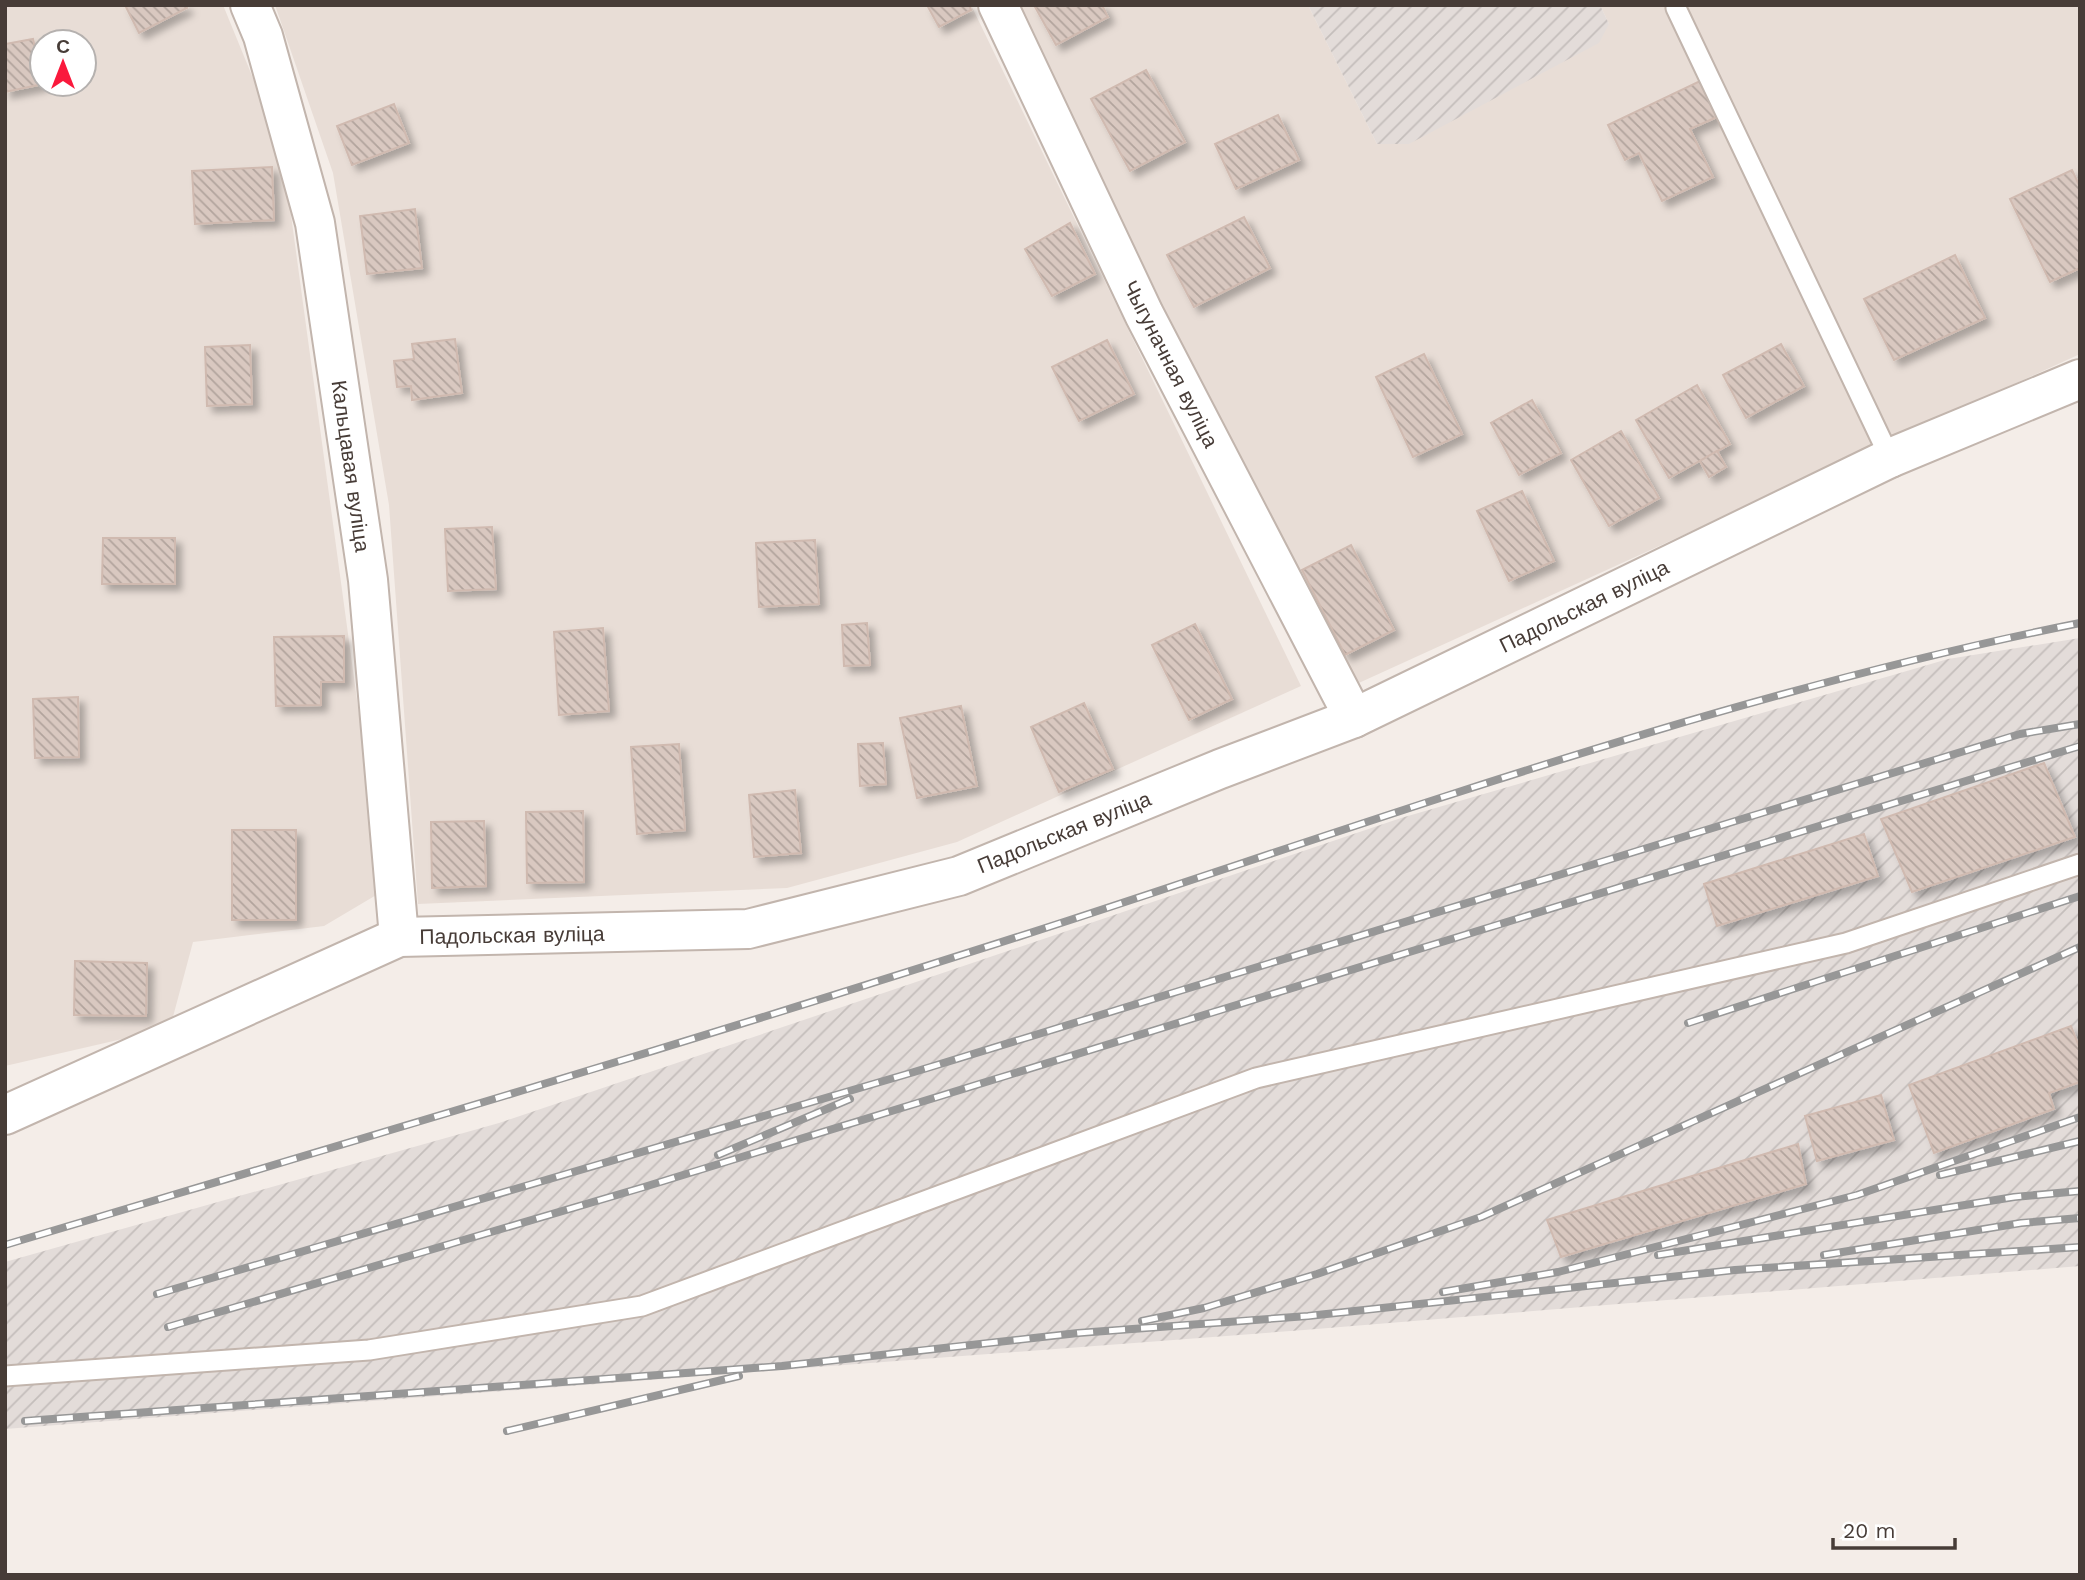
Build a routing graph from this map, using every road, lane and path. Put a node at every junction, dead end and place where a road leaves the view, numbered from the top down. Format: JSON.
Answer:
{"nodes":[{"id":1,"x":250,"y":5,"type":"edge"},
{"id":2,"x":998,"y":5,"type":"edge"},
{"id":3,"x":1676,"y":8,"type":"dead end"},
{"id":4,"x":2080,"y":379,"type":"edge"},
{"id":5,"x":1890,"y":458,"type":"junction"},
{"id":6,"x":1354,"y":718,"type":"junction"},
{"id":7,"x":2080,"y":864,"type":"edge"},
{"id":8,"x":400,"y":937,"type":"junction"},
{"id":9,"x":5,"y":1115,"type":"edge"},
{"id":10,"x":5,"y":1376,"type":"edge"}],
"edges":[{"from":1,"to":8,"type":"street","name":"Кальцавая вуліца"},
{"from":2,"to":6,"type":"street","name":"Чыгуначная вуліца"},
{"from":3,"to":5,"type":"lane"},
{"from":4,"to":5,"type":"street","name":"Падольская вуліца"},
{"from":5,"to":6,"type":"street","name":"Падольская вуліца"},
{"from":6,"to":8,"type":"street","name":"Падольская вуліца"},
{"from":7,"to":10,"type":"lane"},
{"from":8,"to":9,"type":"street","name":"Падольская вуліца"}]}
